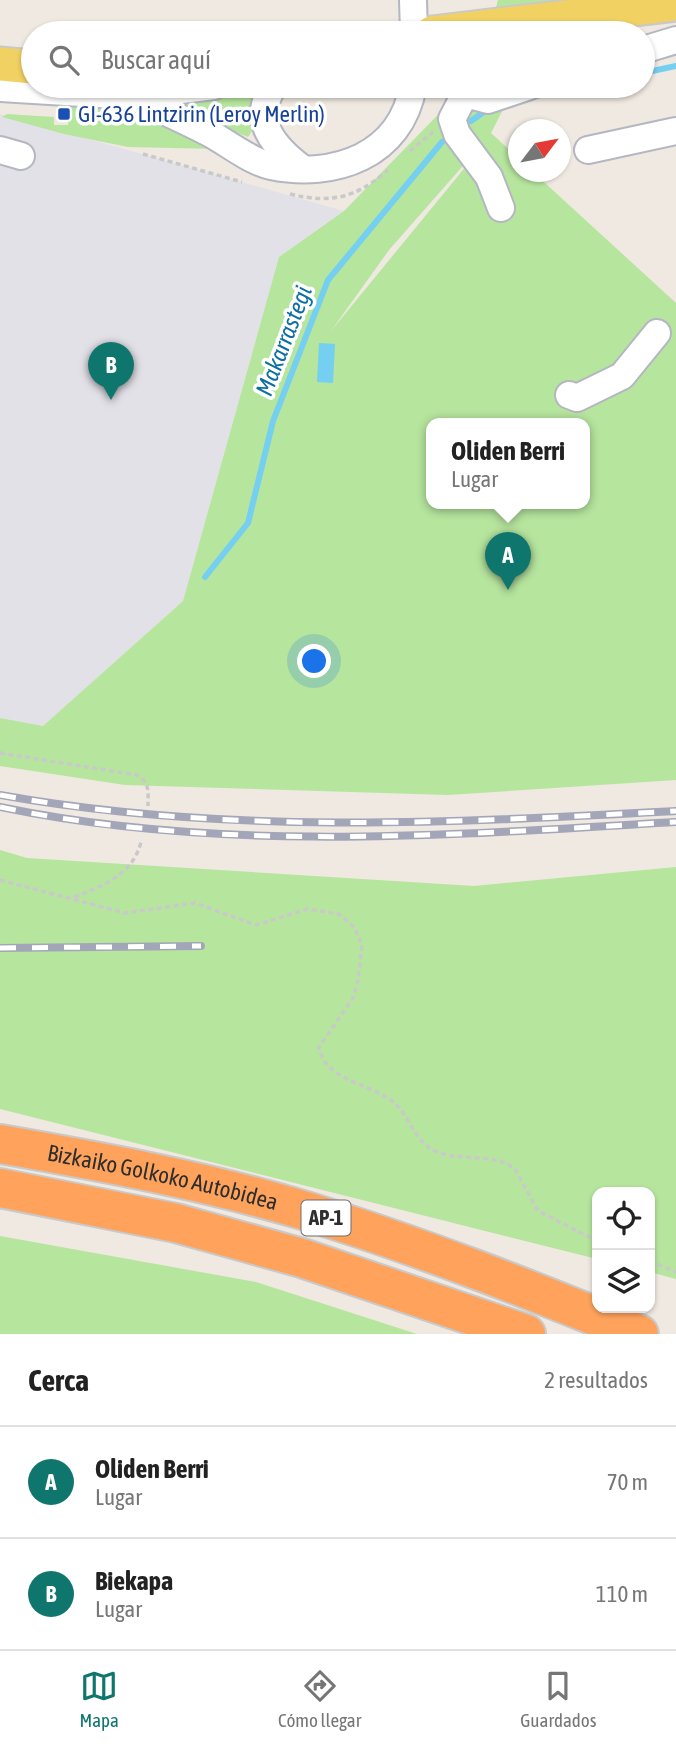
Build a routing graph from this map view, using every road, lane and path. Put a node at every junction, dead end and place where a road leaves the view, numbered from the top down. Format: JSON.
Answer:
{"nodes":[{"id":1,"x":676,"y":4,"type":"edge"},
{"id":2,"x":416,"y":15,"type":"edge"},
{"id":3,"x":442,"y":21,"type":"edge"},
{"id":4,"x":549,"y":21,"type":"edge"},
{"id":5,"x":676,"y":40,"type":"edge"},
{"id":6,"x":655,"y":46,"type":"edge"},
{"id":7,"x":0,"y":64,"type":"edge"},
{"id":8,"x":21,"y":66,"type":"edge"},
{"id":9,"x":0,"y":88,"type":"edge"},
{"id":10,"x":21,"y":89,"type":"edge"},
{"id":11,"x":135,"y":98,"type":"edge"},
{"id":12,"x":267,"y":98,"type":"edge"},
{"id":13,"x":409,"y":98,"type":"edge"},
{"id":14,"x":460,"y":98,"type":"edge"},
{"id":15,"x":676,"y":131,"type":"edge"},
{"id":16,"x":588,"y":150,"type":"dead end"},
{"id":17,"x":303,"y":169,"type":"junction"},
{"id":18,"x":501,"y":208,"type":"dead end"},
{"id":19,"x":657,"y":334,"type":"dead end"},
{"id":20,"x":569,"y":395,"type":"dead end"},
{"id":21,"x":0,"y":753,"type":"edge"},
{"id":22,"x":148,"y":806,"type":"dead end"},
{"id":23,"x":141,"y":842,"type":"dead end"},
{"id":24,"x":0,"y":880,"type":"edge"},
{"id":25,"x":72,"y":898,"type":"junction"},
{"id":26,"x":0,"y":1144,"type":"edge"},
{"id":27,"x":0,"y":1188,"type":"edge"},
{"id":28,"x":592,"y":1239,"type":"edge"},
{"id":29,"x":655,"y":1263,"type":"edge"},
{"id":30,"x":676,"y":1272,"type":"edge"},
{"id":31,"x":526,"y":1334,"type":"edge"},
{"id":32,"x":639,"y":1334,"type":"edge"}],
"edges":[{"from":1,"to":4,"type":"main road"},
{"from":2,"to":3,"type":"main road"},
{"from":5,"to":6,"type":"street"},
{"from":7,"to":8,"type":"main road"},
{"from":9,"to":10,"type":"street"},
{"from":11,"to":17,"type":"street"},
{"from":12,"to":17,"type":"street"},
{"from":13,"to":17,"type":"street"},
{"from":14,"to":18,"type":"street"},
{"from":15,"to":16,"type":"street"},
{"from":19,"to":20,"type":"street"},
{"from":21,"to":22,"type":"path"},
{"from":23,"to":25,"type":"path"},
{"from":24,"to":25,"type":"path"},
{"from":25,"to":28,"type":"path"},
{"from":26,"to":32,"type":"highway","name":"Bizkaiko Golkoko Autobidea","number":"AP-1"},
{"from":27,"to":31,"type":"highway","name":"Bizkaiko Golkoko Autobidea","number":"AP-1"},
{"from":29,"to":30,"type":"path"}]}
